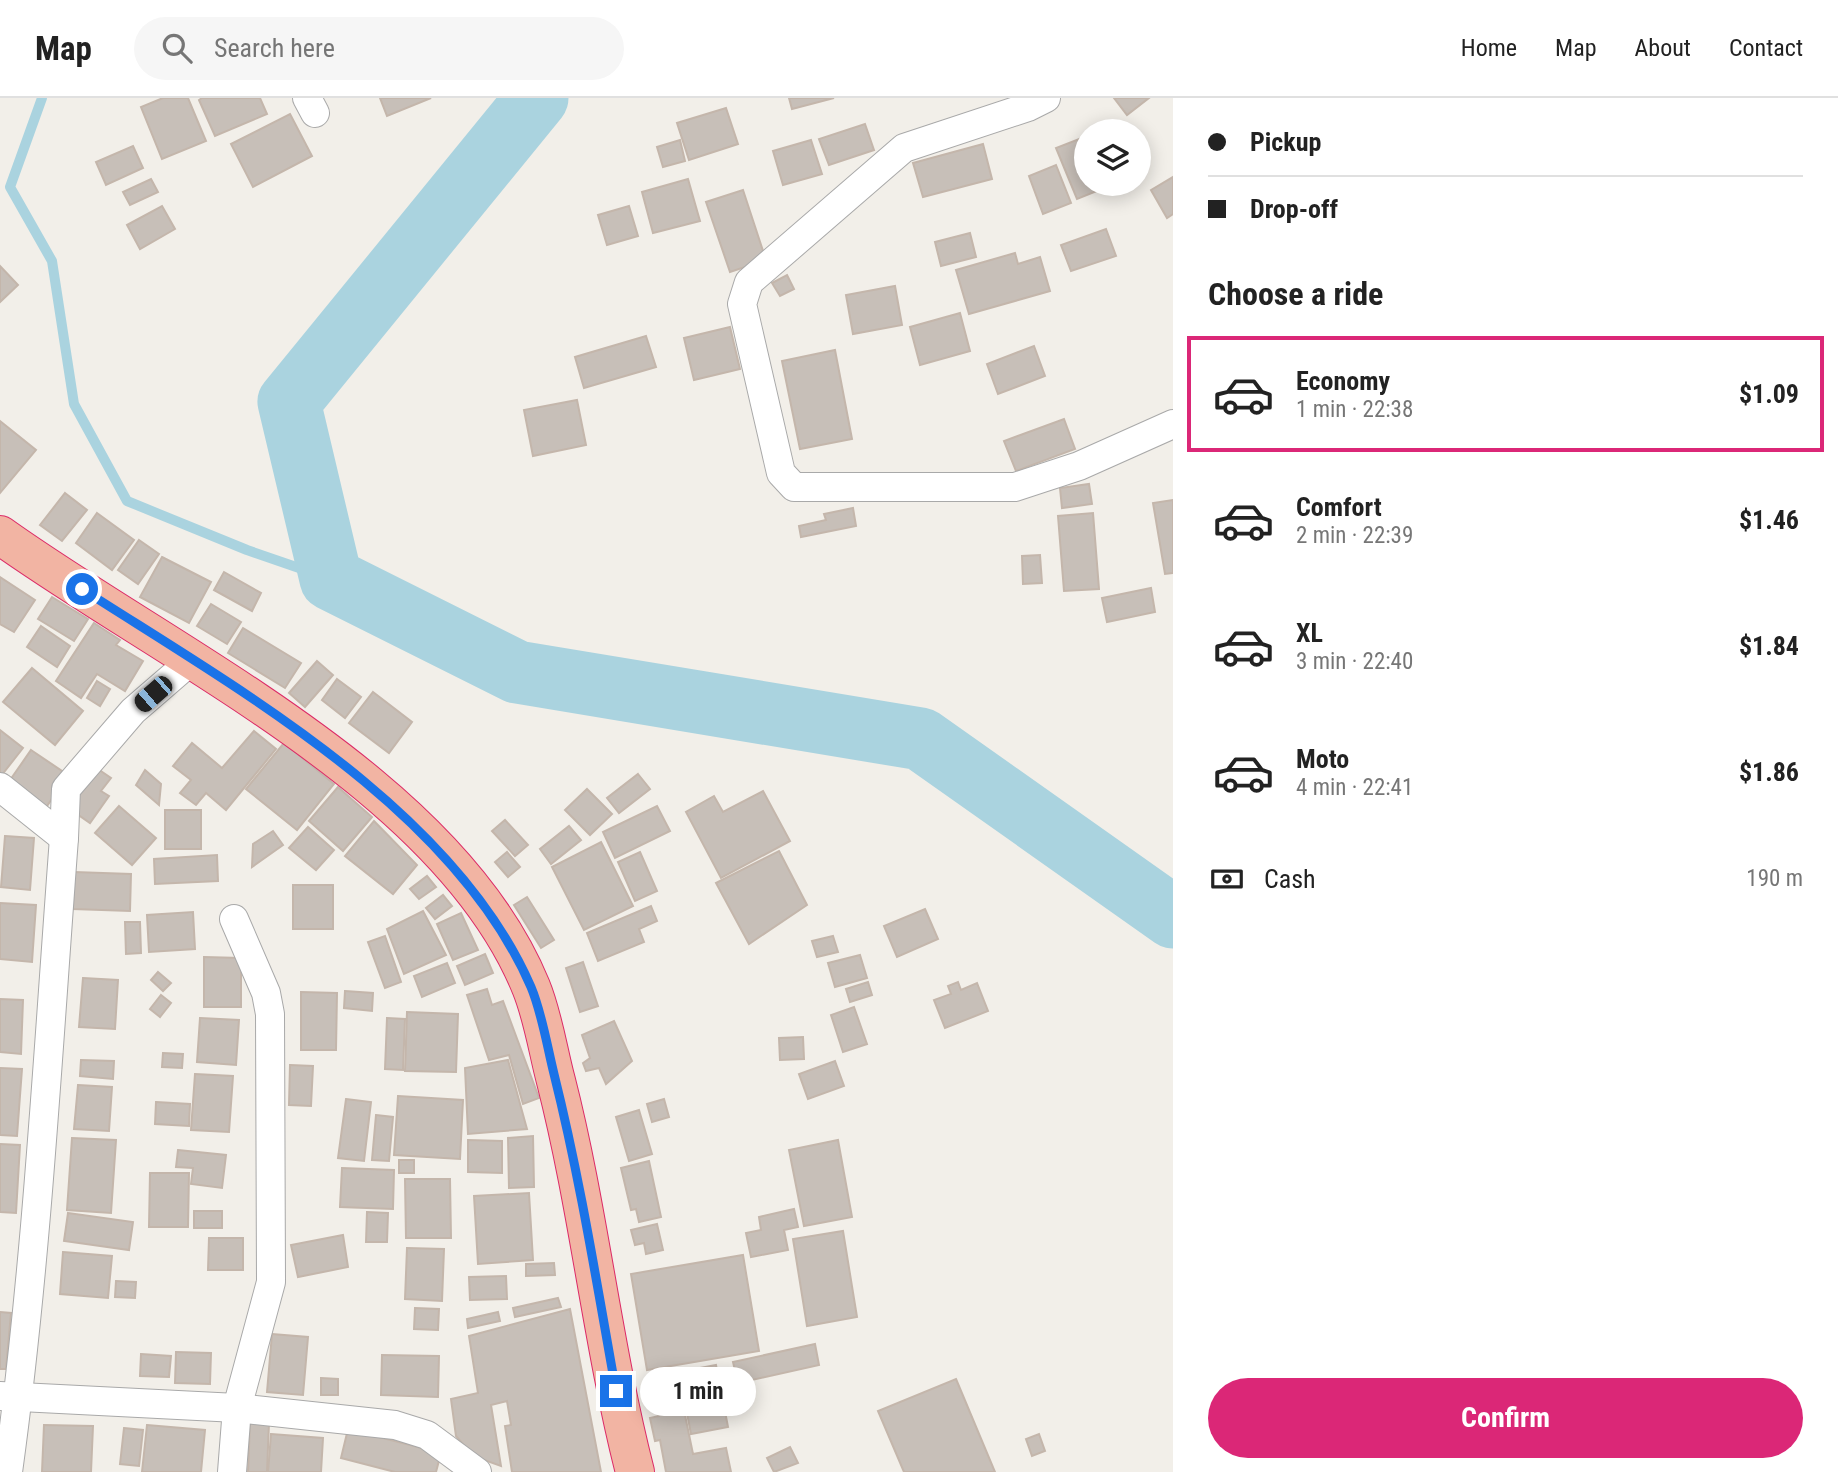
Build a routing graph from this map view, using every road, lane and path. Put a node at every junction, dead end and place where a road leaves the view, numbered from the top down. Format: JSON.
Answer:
{"nodes":[{"id":1,"x":1046,"y":98,"type":"edge"},
{"id":2,"x":1173,"y":424,"type":"edge"},
{"id":3,"x":0,"y":535,"type":"edge"},
{"id":4,"x":192,"y":660,"type":"junction"},
{"id":5,"x":0,"y":787,"type":"edge"},
{"id":6,"x":64,"y":838,"type":"junction"},
{"id":7,"x":234,"y":919,"type":"dead end"},
{"id":8,"x":9,"y":1396,"type":"edge"},
{"id":9,"x":237,"y":1408,"type":"junction"},
{"id":10,"x":8,"y":1472,"type":"edge"},
{"id":11,"x":232,"y":1472,"type":"edge"},
{"id":12,"x":477,"y":1472,"type":"edge"},
{"id":13,"x":635,"y":1472,"type":"edge"}],
"edges":[{"from":1,"to":2,"type":"street"},
{"from":3,"to":4,"type":"highway"},
{"from":4,"to":6,"type":"street"},
{"from":4,"to":13,"type":"highway"},
{"from":5,"to":6,"type":"street"},
{"from":6,"to":8,"type":"street"},
{"from":7,"to":9,"type":"street"},
{"from":8,"to":9,"type":"street"},
{"from":8,"to":10,"type":"street"},
{"from":9,"to":11,"type":"street"},
{"from":9,"to":12,"type":"street"}]}
